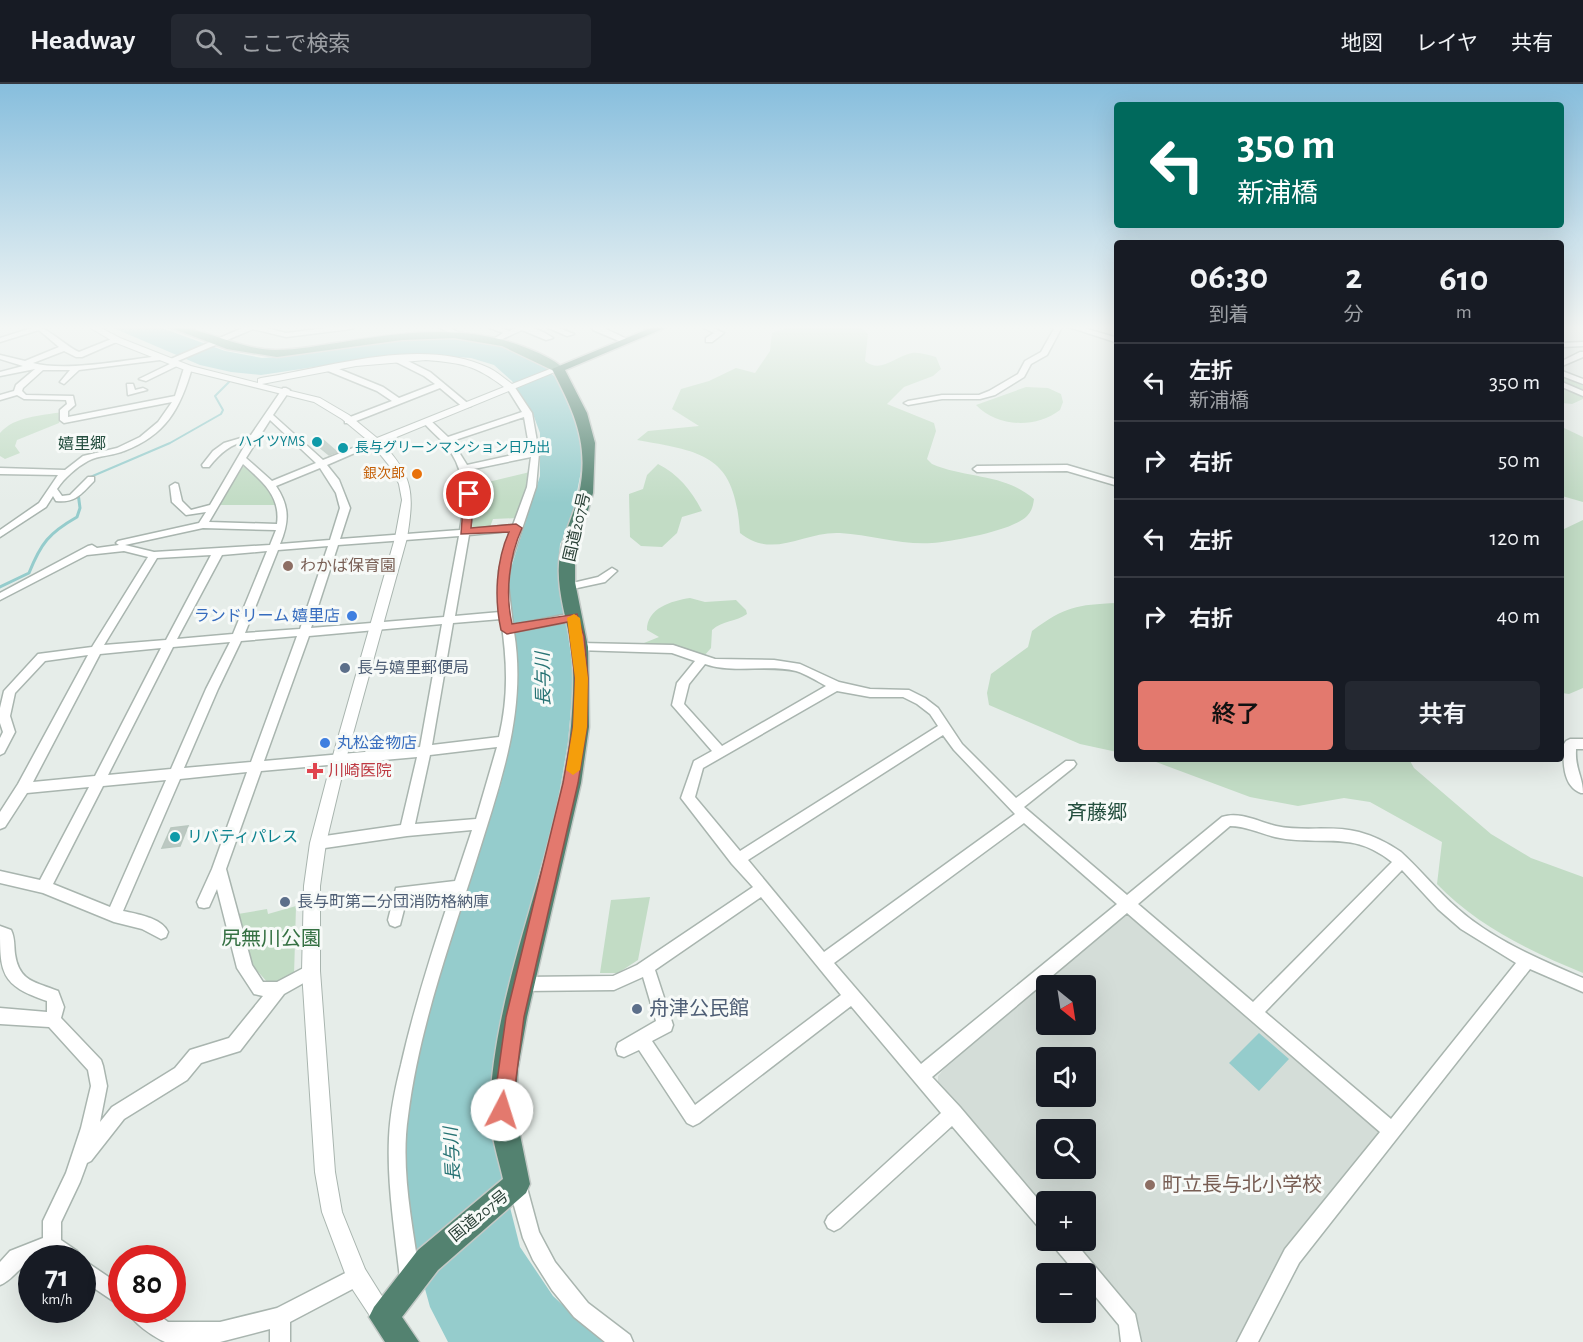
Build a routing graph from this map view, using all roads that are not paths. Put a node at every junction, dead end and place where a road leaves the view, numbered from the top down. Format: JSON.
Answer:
{"nodes":[{"id":1,"x":20,"y":386,"type":"edge"},
{"id":2,"x":130,"y":386,"type":"dead end"},
{"id":3,"x":177,"y":386,"type":"edge"},
{"id":4,"x":260,"y":386,"type":"edge"},
{"id":5,"x":371,"y":386,"type":"edge"},
{"id":6,"x":439,"y":386,"type":"edge"},
{"id":7,"x":442,"y":386,"type":"edge"},
{"id":8,"x":515,"y":386,"type":"edge"},
{"id":9,"x":564,"y":386,"type":"edge"},
{"id":10,"x":1004,"y":386,"type":"edge"},
{"id":11,"x":1565,"y":386,"type":"edge"},
{"id":12,"x":512,"y":387,"type":"junction"},
{"id":13,"x":286,"y":390,"type":"junction"},
{"id":14,"x":18,"y":392,"type":"junction"},
{"id":15,"x":1582,"y":394,"type":"edge"},
{"id":16,"x":0,"y":398,"type":"edge"},
{"id":17,"x":179,"y":398,"type":"junction"},
{"id":18,"x":399,"y":402,"type":"junction"},
{"id":19,"x":908,"y":403,"type":"dead end"},
{"id":20,"x":137,"y":406,"type":"junction"},
{"id":21,"x":467,"y":406,"type":"junction"},
{"id":22,"x":528,"y":413,"type":"junction"},
{"id":23,"x":268,"y":415,"type":"junction"},
{"id":24,"x":348,"y":421,"type":"junction"},
{"id":25,"x":427,"y":422,"type":"junction"},
{"id":26,"x":254,"y":437,"type":"junction"},
{"id":27,"x":447,"y":440,"type":"junction"},
{"id":28,"x":376,"y":442,"type":"junction"},
{"id":29,"x":535,"y":453,"type":"junction"},
{"id":30,"x":242,"y":459,"type":"junction"},
{"id":31,"x":206,"y":465,"type":"dead end"},
{"id":32,"x":322,"y":465,"type":"junction"},
{"id":33,"x":465,"y":468,"type":"junction"},
{"id":34,"x":977,"y":469,"type":"dead end"},
{"id":35,"x":0,"y":471,"type":"edge"},
{"id":36,"x":67,"y":473,"type":"junction"},
{"id":37,"x":91,"y":479,"type":"dead end"},
{"id":38,"x":1114,"y":482,"type":"edge"},
{"id":39,"x":271,"y":485,"type":"junction"},
{"id":40,"x":176,"y":486,"type":"dead end"},
{"id":41,"x":53,"y":489,"type":"junction"},
{"id":42,"x":213,"y":507,"type":"junction"},
{"id":43,"x":203,"y":525,"type":"junction"},
{"id":44,"x":282,"y":527,"type":"junction"},
{"id":45,"x":516,"y":528,"type":"junction"},
{"id":46,"x":465,"y":531,"type":"junction"},
{"id":47,"x":0,"y":534,"type":"edge"},
{"id":48,"x":401,"y":538,"type":"junction"},
{"id":49,"x":335,"y":542,"type":"junction"},
{"id":50,"x":274,"y":548,"type":"junction"},
{"id":51,"x":86,"y":552,"type":"junction"},
{"id":52,"x":218,"y":552,"type":"junction"},
{"id":53,"x":154,"y":555,"type":"junction"},
{"id":54,"x":612,"y":572,"type":"dead end"},
{"id":55,"x":568,"y":587,"type":"junction"},
{"id":56,"x":0,"y":597,"type":"edge"},
{"id":57,"x":504,"y":615,"type":"junction"},
{"id":58,"x":571,"y":617,"type":"junction"},
{"id":59,"x":449,"y":620,"type":"junction"},
{"id":60,"x":375,"y":626,"type":"junction"},
{"id":61,"x":509,"y":629,"type":"junction"},
{"id":62,"x":304,"y":633,"type":"junction"},
{"id":63,"x":237,"y":639,"type":"junction"},
{"id":64,"x":168,"y":644,"type":"junction"},
{"id":65,"x":580,"y":648,"type":"junction"},
{"id":66,"x":96,"y":650,"type":"junction"},
{"id":67,"x":704,"y":658,"type":"junction"},
{"id":68,"x":836,"y":686,"type":"junction"},
{"id":69,"x":946,"y":727,"type":"junction"},
{"id":70,"x":505,"y":741,"type":"junction"},
{"id":71,"x":1583,"y":744,"type":"edge"},
{"id":72,"x":0,"y":750,"type":"edge"},
{"id":73,"x":425,"y":751,"type":"junction"},
{"id":74,"x":720,"y":752,"type":"junction"},
{"id":75,"x":339,"y":759,"type":"junction"},
{"id":76,"x":1070,"y":764,"type":"dead end"},
{"id":77,"x":257,"y":766,"type":"junction"},
{"id":78,"x":176,"y":772,"type":"junction"},
{"id":79,"x":100,"y":781,"type":"junction"},
{"id":80,"x":23,"y":788,"type":"junction"},
{"id":81,"x":1581,"y":788,"type":"dead end"},
{"id":82,"x":1020,"y":810,"type":"junction"},
{"id":83,"x":0,"y":823,"type":"edge"},
{"id":84,"x":480,"y":824,"type":"junction"},
{"id":85,"x":407,"y":830,"type":"junction"},
{"id":86,"x":318,"y":843,"type":"junction"},
{"id":87,"x":737,"y":860,"type":"junction"},
{"id":88,"x":1401,"y":862,"type":"junction"},
{"id":89,"x":219,"y":870,"type":"junction"},
{"id":90,"x":0,"y":877,"type":"edge"},
{"id":91,"x":44,"y":887,"type":"junction"},
{"id":92,"x":460,"y":887,"type":"junction"},
{"id":93,"x":761,"y":889,"type":"junction"},
{"id":94,"x":204,"y":902,"type":"dead end"},
{"id":95,"x":1127,"y":904,"type":"junction"},
{"id":96,"x":114,"y":915,"type":"junction"},
{"id":97,"x":394,"y":920,"type":"dead end"},
{"id":98,"x":161,"y":932,"type":"dead end"},
{"id":99,"x":0,"y":933,"type":"edge"},
{"id":100,"x":822,"y":962,"type":"junction"},
{"id":101,"x":1527,"y":962,"type":"junction"},
{"id":102,"x":647,"y":967,"type":"junction"},
{"id":103,"x":311,"y":971,"type":"junction"},
{"id":104,"x":523,"y":984,"type":"junction"},
{"id":105,"x":1583,"y":985,"type":"edge"},
{"id":106,"x":279,"y":989,"type":"junction"},
{"id":107,"x":852,"y":996,"type":"junction"},
{"id":108,"x":1253,"y":1013,"type":"junction"},
{"id":109,"x":0,"y":1016,"type":"edge"},
{"id":110,"x":53,"y":1020,"type":"junction"},
{"id":111,"x":641,"y":1039,"type":"junction"},
{"id":112,"x":624,"y":1049,"type":"dead end"},
{"id":113,"x":921,"y":1075,"type":"junction"},
{"id":114,"x":954,"y":1113,"type":"junction"},
{"id":115,"x":1392,"y":1131,"type":"junction"},
{"id":116,"x":78,"y":1163,"type":"junction"},
{"id":117,"x":514,"y":1187,"type":"junction"},
{"id":118,"x":1036,"y":1211,"type":"edge"},
{"id":119,"x":834,"y":1221,"type":"dead end"},
{"id":120,"x":52,"y":1244,"type":"joint"},
{"id":121,"x":1070,"y":1251,"type":"edge"},
{"id":122,"x":0,"y":1276,"type":"edge"},
{"id":123,"x":357,"y":1276,"type":"junction"},
{"id":124,"x":415,"y":1277,"type":"junction"},
{"id":125,"x":280,"y":1317,"type":"junction"},
{"id":126,"x":384,"y":1317,"type":"junction"},
{"id":127,"x":149,"y":1323,"type":"edge"},
{"id":128,"x":162,"y":1337,"type":"edge"},
{"id":129,"x":280,"y":1342,"type":"edge"},
{"id":130,"x":404,"y":1342,"type":"edge"},
{"id":131,"x":623,"y":1342,"type":"edge"},
{"id":132,"x":1131,"y":1342,"type":"edge"},
{"id":133,"x":1247,"y":1342,"type":"edge"}],
"edges":[{"from":1,"to":14,"type":"street"},
{"from":2,"to":20,"type":"street"},
{"from":3,"to":17,"type":"street"},
{"from":4,"to":13,"type":"street"},
{"from":5,"to":18,"type":"street"},
{"from":6,"to":18,"type":"street"},
{"from":7,"to":21,"type":"street"},
{"from":8,"to":12,"type":"street"},
{"from":9,"to":55,"type":"highway","name":"国道207号"},
{"from":10,"to":19,"type":"street"},
{"from":11,"to":15,"type":"street"},
{"from":12,"to":21,"type":"street"},
{"from":12,"to":22,"type":"street"},
{"from":13,"to":23,"type":"street"},
{"from":13,"to":24,"type":"street"},
{"from":14,"to":16,"type":"street"},
{"from":14,"to":20,"type":"street"},
{"from":17,"to":20,"type":"street"},
{"from":17,"to":36,"type":"street"},
{"from":18,"to":24,"type":"street"},
{"from":21,"to":25,"type":"street"},
{"from":22,"to":27,"type":"street"},
{"from":22,"to":29,"type":"street"},
{"from":23,"to":26,"type":"street"},
{"from":23,"to":32,"type":"street"},
{"from":24,"to":28,"type":"street"},
{"from":25,"to":27,"type":"street"},
{"from":25,"to":28,"type":"street"},
{"from":26,"to":30,"type":"street"},
{"from":26,"to":31,"type":"street"},
{"from":27,"to":33,"type":"street"},
{"from":28,"to":32,"type":"street"},
{"from":28,"to":48,"type":"street"},
{"from":29,"to":33,"type":"street"},
{"from":29,"to":45,"type":"street"},
{"from":30,"to":39,"type":"street"},
{"from":30,"to":42,"type":"street"},
{"from":32,"to":39,"type":"street"},
{"from":32,"to":49,"type":"street"},
{"from":33,"to":46,"type":"street"},
{"from":34,"to":38,"type":"street"},
{"from":35,"to":36,"type":"street"},
{"from":36,"to":41,"type":"street"},
{"from":37,"to":41,"type":"street"},
{"from":39,"to":44,"type":"street"},
{"from":40,"to":42,"type":"street"},
{"from":41,"to":47,"type":"street"},
{"from":42,"to":43,"type":"street"},
{"from":43,"to":44,"type":"street"},
{"from":43,"to":51,"type":"street"},
{"from":44,"to":50,"type":"street"},
{"from":45,"to":46,"type":"street"},
{"from":45,"to":57,"type":"street"},
{"from":46,"to":48,"type":"street"},
{"from":46,"to":59,"type":"street"},
{"from":48,"to":49,"type":"street"},
{"from":48,"to":60,"type":"street"},
{"from":49,"to":50,"type":"street"},
{"from":49,"to":62,"type":"street"},
{"from":50,"to":52,"type":"street"},
{"from":50,"to":63,"type":"street"},
{"from":51,"to":53,"type":"street"},
{"from":51,"to":56,"type":"street"},
{"from":52,"to":53,"type":"street"},
{"from":52,"to":64,"type":"street"},
{"from":53,"to":66,"type":"street"},
{"from":54,"to":55,"type":"street"},
{"from":55,"to":58,"type":"highway","name":"国道207号"},
{"from":57,"to":59,"type":"street"},
{"from":57,"to":61,"type":"street"},
{"from":58,"to":61,"type":"street"},
{"from":58,"to":65,"type":"highway","name":"国道207号"},
{"from":59,"to":60,"type":"street"},
{"from":59,"to":73,"type":"street"},
{"from":60,"to":62,"type":"street"},
{"from":60,"to":75,"type":"street"},
{"from":61,"to":70,"type":"street"},
{"from":62,"to":63,"type":"street"},
{"from":62,"to":77,"type":"street"},
{"from":63,"to":64,"type":"street"},
{"from":63,"to":78,"type":"street"},
{"from":64,"to":66,"type":"street"},
{"from":64,"to":79,"type":"street"},
{"from":65,"to":67,"type":"street"},
{"from":65,"to":104,"type":"highway","name":"国道207号"},
{"from":66,"to":72,"type":"street"},
{"from":66,"to":80,"type":"street"},
{"from":67,"to":68,"type":"street"},
{"from":67,"to":74,"type":"street"},
{"from":68,"to":69,"type":"street"},
{"from":68,"to":74,"type":"street"},
{"from":69,"to":82,"type":"street"},
{"from":69,"to":87,"type":"street"},
{"from":70,"to":73,"type":"street"},
{"from":70,"to":84,"type":"street"},
{"from":71,"to":81,"type":"street"},
{"from":73,"to":75,"type":"street"},
{"from":73,"to":85,"type":"street"},
{"from":74,"to":87,"type":"street"},
{"from":75,"to":77,"type":"street"},
{"from":75,"to":86,"type":"street"},
{"from":76,"to":82,"type":"street"},
{"from":77,"to":78,"type":"street"},
{"from":77,"to":89,"type":"street"},
{"from":78,"to":79,"type":"street"},
{"from":78,"to":96,"type":"street"},
{"from":79,"to":80,"type":"street"},
{"from":79,"to":91,"type":"street"},
{"from":80,"to":83,"type":"street"},
{"from":82,"to":95,"type":"street"},
{"from":82,"to":100,"type":"street"},
{"from":84,"to":85,"type":"street"},
{"from":84,"to":92,"type":"street"},
{"from":85,"to":86,"type":"street"},
{"from":86,"to":103,"type":"street"},
{"from":87,"to":93,"type":"street"},
{"from":88,"to":95,"type":"street"},
{"from":88,"to":101,"type":"street"},
{"from":88,"to":108,"type":"street"},
{"from":89,"to":94,"type":"street"},
{"from":89,"to":106,"type":"street"},
{"from":90,"to":91,"type":"street"},
{"from":91,"to":96,"type":"street"},
{"from":92,"to":97,"type":"street"},
{"from":92,"to":124,"type":"street"},
{"from":93,"to":100,"type":"street"},
{"from":93,"to":102,"type":"street"},
{"from":95,"to":108,"type":"street"},
{"from":95,"to":113,"type":"street"},
{"from":96,"to":98,"type":"street"},
{"from":99,"to":110,"type":"street"},
{"from":100,"to":107,"type":"street"},
{"from":101,"to":105,"type":"street"},
{"from":101,"to":115,"type":"street"},
{"from":102,"to":104,"type":"street"},
{"from":102,"to":111,"type":"street"},
{"from":103,"to":106,"type":"street"},
{"from":103,"to":123,"type":"street"},
{"from":104,"to":117,"type":"highway","name":"国道207号"},
{"from":106,"to":116,"type":"street"},
{"from":107,"to":111,"type":"street"},
{"from":107,"to":113,"type":"street"},
{"from":108,"to":115,"type":"street"},
{"from":109,"to":110,"type":"street"},
{"from":110,"to":116,"type":"street"},
{"from":111,"to":112,"type":"street"},
{"from":113,"to":114,"type":"street"},
{"from":114,"to":118,"type":"street"},
{"from":114,"to":119,"type":"street"},
{"from":115,"to":133,"type":"street"},
{"from":116,"to":120,"type":"street"},
{"from":117,"to":124,"type":"highway","name":"国道207号"},
{"from":117,"to":131,"type":"street"},
{"from":120,"to":122,"type":"street"},
{"from":121,"to":132,"type":"street"},
{"from":123,"to":125,"type":"street"},
{"from":123,"to":126,"type":"street"},
{"from":124,"to":126,"type":"highway","name":"国道207号"},
{"from":125,"to":128,"type":"street"},
{"from":125,"to":129,"type":"street"},
{"from":126,"to":130,"type":"highway"},
{"from":127,"to":128,"type":"street"}]}
